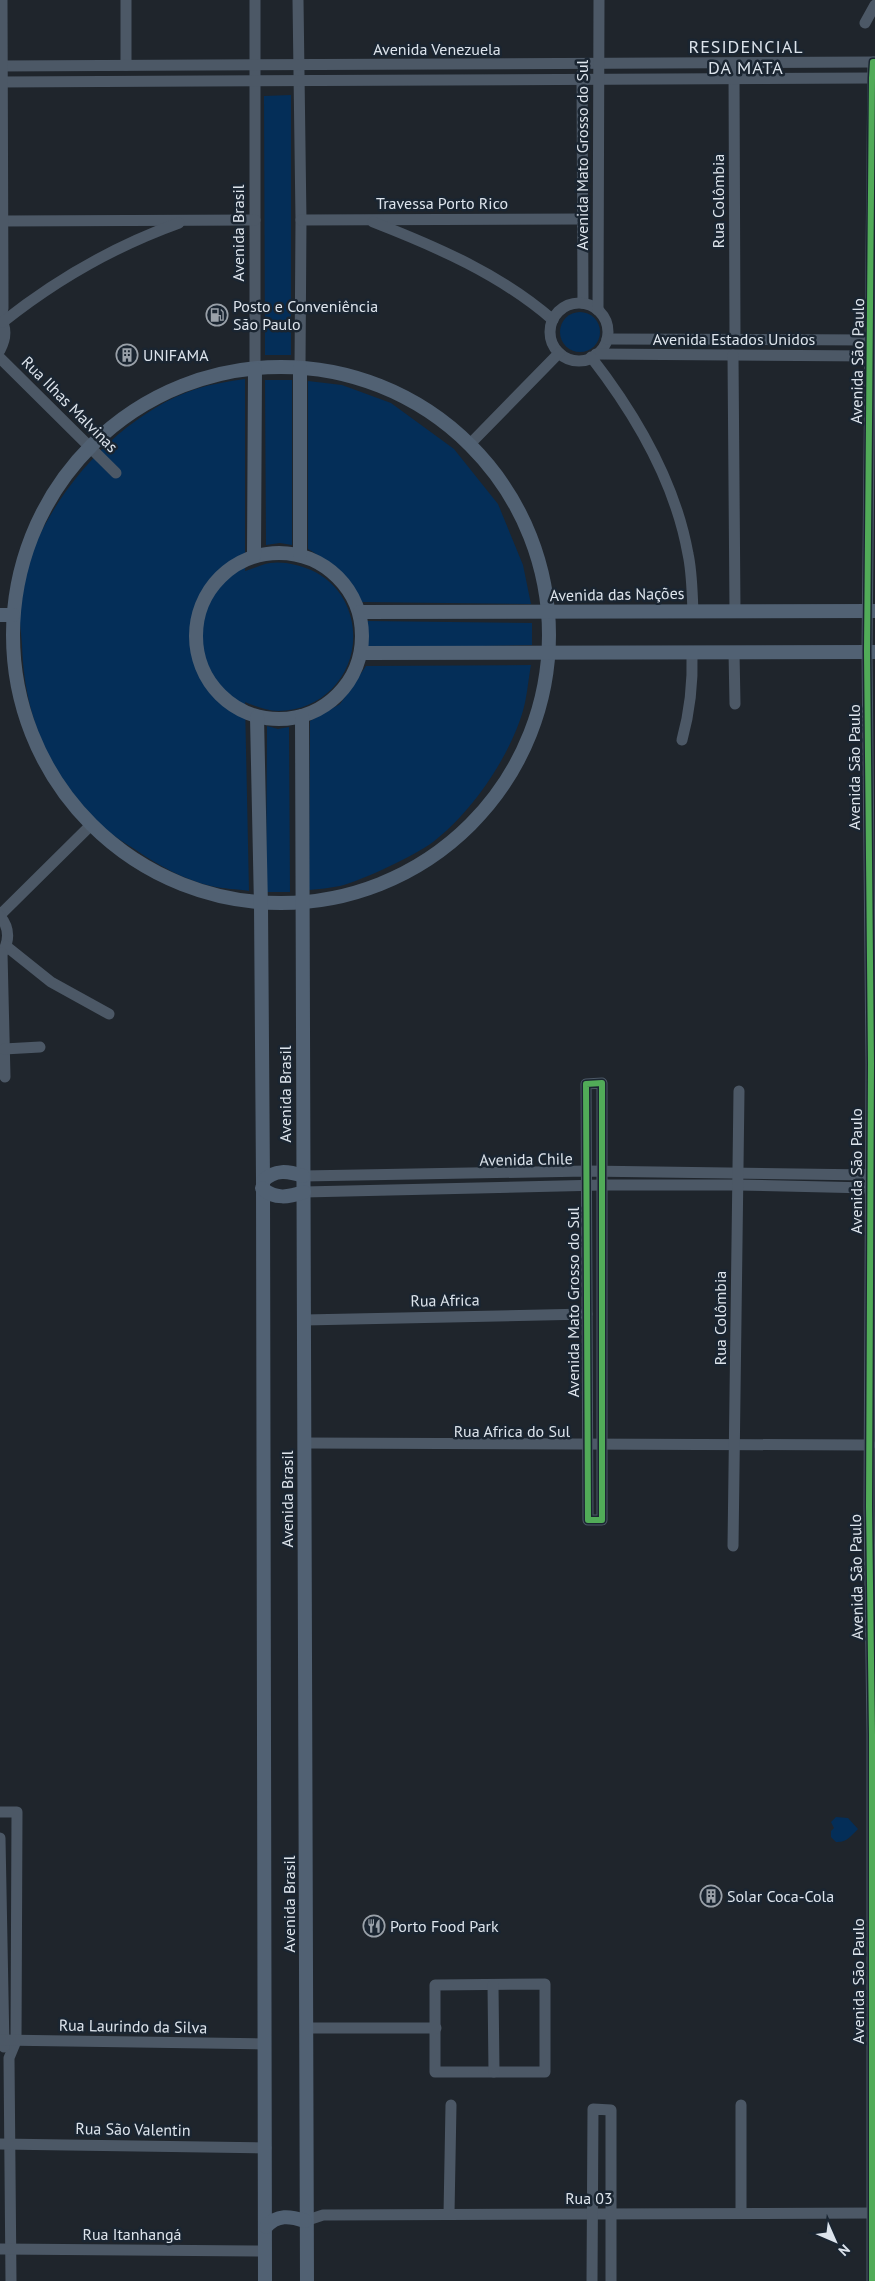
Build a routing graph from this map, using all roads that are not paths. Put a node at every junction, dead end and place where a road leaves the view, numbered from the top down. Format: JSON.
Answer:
{"nodes":[{"id":1,"x":2,"y":0,"type":"edge"},
{"id":2,"x":126,"y":0,"type":"edge"},
{"id":3,"x":255,"y":0,"type":"edge"},
{"id":4,"x":298,"y":0,"type":"edge"},
{"id":5,"x":599,"y":0,"type":"edge"},
{"id":6,"x":875,"y":6,"type":"edge"},
{"id":7,"x":865,"y":23,"type":"dead end"},
{"id":8,"x":874,"y":62,"type":"edge"},
{"id":9,"x":734,"y":63,"type":"junction"},
{"id":10,"x":599,"y":64,"type":"junction"},
{"id":11,"x":126,"y":65,"type":"junction"},
{"id":12,"x":255,"y":65,"type":"junction"},
{"id":13,"x":298,"y":65,"type":"junction"},
{"id":14,"x":582,"y":65,"type":"junction"},
{"id":15,"x":1,"y":66,"type":"edge"},
{"id":16,"x":734,"y":78,"type":"junction"},
{"id":17,"x":872,"y":78,"type":"junction"},
{"id":18,"x":298,"y":79,"type":"junction"},
{"id":19,"x":582,"y":79,"type":"junction"},
{"id":20,"x":600,"y":79,"type":"junction"},
{"id":21,"x":255,"y":80,"type":"junction"},
{"id":22,"x":1,"y":82,"type":"edge"},
{"id":23,"x":583,"y":218,"type":"junction"},
{"id":24,"x":368,"y":219,"type":"junction"},
{"id":25,"x":188,"y":220,"type":"junction"},
{"id":26,"x":255,"y":220,"type":"junction"},
{"id":27,"x":301,"y":220,"type":"junction"},
{"id":28,"x":3,"y":221,"type":"junction"},
{"id":29,"x":583,"y":303,"type":"junction"},
{"id":30,"x":598,"y":310,"type":"junction"},
{"id":31,"x":1,"y":319,"type":"edge"},
{"id":32,"x":553,"y":320,"type":"junction"},
{"id":33,"x":607,"y":339,"type":"junction"},
{"id":34,"x":735,"y":340,"type":"junction"},
{"id":35,"x":871,"y":340,"type":"junction"},
{"id":36,"x":0,"y":350,"type":"edge"},
{"id":37,"x":559,"y":353,"type":"junction"},
{"id":38,"x":733,"y":355,"type":"junction"},
{"id":39,"x":594,"y":356,"type":"junction"},
{"id":40,"x":871,"y":356,"type":"junction"},
{"id":41,"x":0,"y":358,"type":"edge"},
{"id":42,"x":300,"y":368,"type":"junction"},
{"id":43,"x":255,"y":369,"type":"junction"},
{"id":44,"x":470,"y":444,"type":"junction"},
{"id":45,"x":91,"y":447,"type":"junction"},
{"id":46,"x":116,"y":473,"type":"dead end"},
{"id":47,"x":300,"y":554,"type":"junction"},
{"id":48,"x":254,"y":556,"type":"junction"},
{"id":49,"x":693,"y":611,"type":"junction"},
{"id":50,"x":735,"y":611,"type":"junction"},
{"id":51,"x":871,"y":611,"type":"edge"},
{"id":52,"x":360,"y":612,"type":"junction"},
{"id":53,"x":549,"y":612,"type":"junction"},
{"id":54,"x":6,"y":615,"type":"edge"},
{"id":55,"x":734,"y":652,"type":"junction"},
{"id":56,"x":871,"y":652,"type":"edge"},
{"id":57,"x":361,"y":653,"type":"junction"},
{"id":58,"x":548,"y":653,"type":"junction"},
{"id":59,"x":692,"y":653,"type":"junction"},
{"id":60,"x":6,"y":655,"type":"edge"},
{"id":61,"x":735,"y":704,"type":"dead end"},
{"id":62,"x":302,"y":716,"type":"junction"},
{"id":63,"x":257,"y":717,"type":"junction"},
{"id":64,"x":682,"y":740,"type":"dead end"},
{"id":65,"x":91,"y":825,"type":"junction"},
{"id":66,"x":302,"y":905,"type":"junction"},
{"id":67,"x":261,"y":906,"type":"junction"},
{"id":68,"x":0,"y":915,"type":"edge"},
{"id":69,"x":3,"y":951,"type":"edge"},
{"id":70,"x":109,"y":1014,"type":"dead end"},
{"id":71,"x":40,"y":1048,"type":"dead end"},
{"id":72,"x":4,"y":1049,"type":"junction"},
{"id":73,"x":5,"y":1077,"type":"dead end"},
{"id":74,"x":739,"y":1091,"type":"dead end"},
{"id":75,"x":587,"y":1171,"type":"junction"},
{"id":76,"x":601,"y":1171,"type":"junction"},
{"id":77,"x":737,"y":1172,"type":"junction"},
{"id":78,"x":304,"y":1176,"type":"junction"},
{"id":79,"x":869,"y":1176,"type":"junction"},
{"id":80,"x":263,"y":1184,"type":"junction"},
{"id":81,"x":602,"y":1185,"type":"junction"},
{"id":82,"x":737,"y":1185,"type":"junction"},
{"id":83,"x":587,"y":1186,"type":"junction"},
{"id":84,"x":869,"y":1188,"type":"junction"},
{"id":85,"x":304,"y":1192,"type":"junction"},
{"id":86,"x":587,"y":1314,"type":"junction"},
{"id":87,"x":304,"y":1320,"type":"junction"},
{"id":88,"x":304,"y":1443,"type":"junction"},
{"id":89,"x":588,"y":1445,"type":"junction"},
{"id":90,"x":602,"y":1445,"type":"junction"},
{"id":91,"x":870,"y":1445,"type":"junction"},
{"id":92,"x":735,"y":1446,"type":"junction"},
{"id":93,"x":733,"y":1546,"type":"dead end"},
{"id":94,"x":873,"y":1734,"type":"edge"},
{"id":95,"x":0,"y":1812,"type":"edge"},
{"id":96,"x":0,"y":1838,"type":"edge"},
{"id":97,"x":874,"y":1950,"type":"edge"},
{"id":98,"x":493,"y":1985,"type":"junction"},
{"id":99,"x":307,"y":2028,"type":"junction"},
{"id":100,"x":436,"y":2028,"type":"junction"},
{"id":101,"x":1,"y":2040,"type":"edge"},
{"id":102,"x":16,"y":2041,"type":"junction"},
{"id":103,"x":265,"y":2044,"type":"junction"},
{"id":104,"x":9,"y":2058,"type":"junction"},
{"id":105,"x":494,"y":2072,"type":"junction"},
{"id":106,"x":873,"y":2072,"type":"edge"},
{"id":107,"x":451,"y":2105,"type":"dead end"},
{"id":108,"x":740,"y":2105,"type":"dead end"},
{"id":109,"x":5,"y":2144,"type":"edge"},
{"id":110,"x":266,"y":2148,"type":"junction"},
{"id":111,"x":874,"y":2183,"type":"edge"},
{"id":112,"x":742,"y":2213,"type":"junction"},
{"id":113,"x":873,"y":2213,"type":"junction"},
{"id":114,"x":449,"y":2214,"type":"junction"},
{"id":115,"x":592,"y":2214,"type":"junction"},
{"id":116,"x":611,"y":2214,"type":"junction"},
{"id":117,"x":305,"y":2221,"type":"junction"},
{"id":118,"x":266,"y":2227,"type":"junction"},
{"id":119,"x":6,"y":2249,"type":"edge"},
{"id":120,"x":265,"y":2251,"type":"junction"},
{"id":121,"x":11,"y":2281,"type":"edge"},
{"id":122,"x":266,"y":2281,"type":"edge"},
{"id":123,"x":307,"y":2281,"type":"edge"},
{"id":124,"x":592,"y":2281,"type":"edge"},
{"id":125,"x":611,"y":2281,"type":"edge"},
{"id":126,"x":872,"y":2281,"type":"edge"}],
"edges":[{"from":1,"to":15,"type":"street"},
{"from":2,"to":11,"type":"street"},
{"from":3,"to":12,"type":"street","name":"Avenida Brasil"},
{"from":4,"to":13,"type":"street"},
{"from":5,"to":10,"type":"street","name":"Avenida Mato Grosso do Sul"},
{"from":6,"to":7,"type":"street"},
{"from":8,"to":9,"type":"street","name":"Avenida Venezuela"},
{"from":8,"to":17,"type":"street","name":"Avenida São Paulo"},
{"from":9,"to":10,"type":"street","name":"Avenida Venezuela"},
{"from":9,"to":16,"type":"street","name":"Rua Colômbia"},
{"from":10,"to":14,"type":"street","name":"Avenida Venezuela"},
{"from":10,"to":20,"type":"street","name":"Avenida Mato Grosso do Sul"},
{"from":11,"to":12,"type":"street","name":"Avenida Venezuela"},
{"from":11,"to":15,"type":"street","name":"Avenida Venezuela"},
{"from":12,"to":13,"type":"street","name":"Avenida Venezuela"},
{"from":12,"to":21,"type":"street","name":"Avenida Brasil"},
{"from":13,"to":14,"type":"street","name":"Avenida Venezuela"},
{"from":13,"to":18,"type":"street"},
{"from":14,"to":19,"type":"street","name":"Avenida Mato Grosso do Sul"},
{"from":15,"to":22,"type":"street"},
{"from":16,"to":17,"type":"street","name":"Avenida Venezuela"},
{"from":16,"to":20,"type":"street","name":"Avenida Venezuela"},
{"from":16,"to":34,"type":"street","name":"Rua Colômbia"},
{"from":17,"to":35,"type":"street","name":"Avenida São Paulo"},
{"from":18,"to":19,"type":"street","name":"Avenida Venezuela"},
{"from":18,"to":21,"type":"street","name":"Avenida Venezuela"},
{"from":18,"to":27,"type":"street"},
{"from":19,"to":20,"type":"street","name":"Avenida Venezuela"},
{"from":19,"to":23,"type":"street","name":"Avenida Mato Grosso do Sul"},
{"from":20,"to":30,"type":"street","name":"Avenida Mato Grosso do Sul"},
{"from":21,"to":22,"type":"street","name":"Avenida Venezuela"},
{"from":21,"to":26,"type":"street","name":"Avenida Brasil"},
{"from":22,"to":28,"type":"street"},
{"from":23,"to":24,"type":"street","name":"Travessa Porto Rico"},
{"from":23,"to":29,"type":"street","name":"Avenida Mato Grosso do Sul"},
{"from":24,"to":27,"type":"street","name":"Travessa Porto Rico"},
{"from":24,"to":32,"type":"street"},
{"from":25,"to":26,"type":"street"},
{"from":25,"to":28,"type":"street"},
{"from":25,"to":31,"type":"street"},
{"from":26,"to":43,"type":"street","name":"Avenida Brasil"},
{"from":27,"to":42,"type":"street"},
{"from":28,"to":31,"type":"street"},
{"from":29,"to":30,"type":"street"},
{"from":29,"to":32,"type":"street"},
{"from":30,"to":33,"type":"street"},
{"from":31,"to":36,"type":"street"},
{"from":32,"to":37,"type":"street"},
{"from":33,"to":34,"type":"street","name":"Avenida Estados Unidos"},
{"from":33,"to":39,"type":"street"},
{"from":34,"to":35,"type":"street","name":"Avenida Estados Unidos"},
{"from":35,"to":40,"type":"street","name":"Avenida São Paulo"},
{"from":37,"to":39,"type":"street"},
{"from":37,"to":44,"type":"street"},
{"from":38,"to":39,"type":"street","name":"Avenida Estados Unidos"},
{"from":38,"to":40,"type":"street","name":"Avenida Estados Unidos"},
{"from":38,"to":50,"type":"street"},
{"from":39,"to":49,"type":"street"},
{"from":40,"to":51,"type":"street","name":"Avenida São Paulo"},
{"from":41,"to":45,"type":"street","name":"Rua Ilhas Malvinas"},
{"from":42,"to":43,"type":"main road"},
{"from":42,"to":44,"type":"main road"},
{"from":42,"to":47,"type":"main road"},
{"from":43,"to":45,"type":"main road"},
{"from":43,"to":48,"type":"main road","name":"Avenida Brasil"},
{"from":44,"to":53,"type":"main road"},
{"from":45,"to":46,"type":"street","name":"Rua Ilhas Malvinas"},
{"from":45,"to":54,"type":"main road"},
{"from":47,"to":48,"type":"main road"},
{"from":47,"to":52,"type":"main road"},
{"from":48,"to":63,"type":"main road"},
{"from":49,"to":50,"type":"main road","name":"Avenida das Nações"},
{"from":49,"to":53,"type":"main road","name":"Avenida das Nações"},
{"from":50,"to":51,"type":"main road","name":"Avenida das Nações"},
{"from":51,"to":56,"type":"street","name":"Avenida São Paulo"},
{"from":52,"to":53,"type":"main road","name":"Avenida das Nações"},
{"from":52,"to":57,"type":"main road"},
{"from":53,"to":58,"type":"main road"},
{"from":54,"to":60,"type":"main road"},
{"from":55,"to":56,"type":"main road"},
{"from":55,"to":59,"type":"main road"},
{"from":55,"to":61,"type":"street"},
{"from":56,"to":79,"type":"street","name":"Avenida São Paulo"},
{"from":57,"to":58,"type":"main road"},
{"from":57,"to":62,"type":"main road"},
{"from":58,"to":59,"type":"main road"},
{"from":58,"to":66,"type":"main road"},
{"from":59,"to":64,"type":"street"},
{"from":60,"to":65,"type":"main road"},
{"from":62,"to":63,"type":"main road"},
{"from":62,"to":66,"type":"main road","name":"Avenida Brasil"},
{"from":63,"to":67,"type":"main road","name":"Avenida Brasil"},
{"from":65,"to":67,"type":"main road"},
{"from":65,"to":68,"type":"street"},
{"from":66,"to":67,"type":"main road"},
{"from":66,"to":78,"type":"main road","name":"Avenida Brasil"},
{"from":67,"to":80,"type":"main road","name":"Avenida Brasil"},
{"from":68,"to":69,"type":"street"},
{"from":69,"to":70,"type":"street"},
{"from":69,"to":72,"type":"street"},
{"from":71,"to":72,"type":"street"},
{"from":72,"to":73,"type":"street"},
{"from":74,"to":77,"type":"street","name":"Rua Colômbia"},
{"from":75,"to":76,"type":"street","name":"Avenida Chile"},
{"from":75,"to":76,"type":"street","name":"Avenida Mato Grosso do Sul"},
{"from":75,"to":78,"type":"street","name":"Avenida Chile"},
{"from":75,"to":83,"type":"street","name":"Avenida Mato Grosso do Sul"},
{"from":76,"to":77,"type":"street","name":"Avenida Chile"},
{"from":76,"to":81,"type":"street","name":"Avenida Mato Grosso do Sul"},
{"from":77,"to":79,"type":"street","name":"Avenida Chile"},
{"from":77,"to":82,"type":"street","name":"Rua Colômbia"},
{"from":78,"to":80,"type":"main road"},
{"from":78,"to":85,"type":"main road","name":"Avenida Brasil"},
{"from":79,"to":84,"type":"street","name":"Avenida São Paulo"},
{"from":80,"to":85,"type":"main road"},
{"from":80,"to":103,"type":"main road","name":"Avenida Brasil"},
{"from":81,"to":82,"type":"street","name":"Avenida Chile"},
{"from":81,"to":83,"type":"street","name":"Avenida Chile"},
{"from":81,"to":90,"type":"street","name":"Avenida Mato Grosso do Sul"},
{"from":82,"to":84,"type":"street","name":"Avenida Chile"},
{"from":82,"to":92,"type":"street","name":"Rua Colômbia"},
{"from":83,"to":85,"type":"street","name":"Avenida Chile"},
{"from":83,"to":86,"type":"street","name":"Avenida Mato Grosso do Sul"},
{"from":84,"to":91,"type":"street","name":"Avenida São Paulo"},
{"from":85,"to":87,"type":"main road","name":"Avenida Brasil"},
{"from":86,"to":87,"type":"street","name":"Rua Africa"},
{"from":86,"to":89,"type":"street","name":"Avenida Mato Grosso do Sul"},
{"from":87,"to":88,"type":"main road","name":"Avenida Brasil"},
{"from":88,"to":89,"type":"street","name":"Rua Africa do Sul"},
{"from":88,"to":99,"type":"main road","name":"Avenida Brasil"},
{"from":89,"to":90,"type":"street","name":"Rua Africa do Sul"},
{"from":89,"to":90,"type":"street","name":"Avenida Mato Grosso do Sul"},
{"from":90,"to":92,"type":"street","name":"Rua Africa do Sul"},
{"from":91,"to":92,"type":"street","name":"Rua Africa do Sul"},
{"from":91,"to":94,"type":"street","name":"Avenida São Paulo"},
{"from":92,"to":93,"type":"street","name":"Rua Colômbia"},
{"from":94,"to":97,"type":"street","name":"Avenida São Paulo"},
{"from":95,"to":102,"type":"street"},
{"from":96,"to":101,"type":"street"},
{"from":97,"to":106,"type":"street","name":"Avenida São Paulo"},
{"from":98,"to":100,"type":"street"},
{"from":98,"to":105,"type":"street"},
{"from":98,"to":105,"type":"street"},
{"from":99,"to":100,"type":"street"},
{"from":99,"to":117,"type":"main road","name":"Avenida Brasil"},
{"from":100,"to":105,"type":"street"},
{"from":101,"to":102,"type":"street","name":"Rua Laurindo da Silva"},
{"from":101,"to":104,"type":"street"},
{"from":102,"to":103,"type":"street","name":"Rua Laurindo da Silva"},
{"from":102,"to":104,"type":"street"},
{"from":103,"to":110,"type":"main road","name":"Avenida Brasil"},
{"from":104,"to":109,"type":"street"},
{"from":106,"to":111,"type":"street","name":"Avenida São Paulo"},
{"from":107,"to":114,"type":"street"},
{"from":108,"to":112,"type":"street"},
{"from":109,"to":110,"type":"street","name":"Rua São Valentin"},
{"from":109,"to":119,"type":"street"},
{"from":110,"to":118,"type":"main road","name":"Avenida Brasil"},
{"from":111,"to":113,"type":"street","name":"Avenida São Paulo"},
{"from":112,"to":113,"type":"street","name":"Rua 03"},
{"from":112,"to":116,"type":"street","name":"Rua 03"},
{"from":113,"to":126,"type":"street","name":"Avenida São Paulo"},
{"from":114,"to":115,"type":"street","name":"Rua 03"},
{"from":114,"to":117,"type":"street","name":"Rua 03"},
{"from":115,"to":116,"type":"street","name":"Rua 03"},
{"from":115,"to":116,"type":"street"},
{"from":115,"to":124,"type":"street"},
{"from":116,"to":125,"type":"street"},
{"from":117,"to":118,"type":"main road"},
{"from":117,"to":123,"type":"main road","name":"Avenida Brasil"},
{"from":118,"to":120,"type":"main road","name":"Avenida Brasil"},
{"from":119,"to":120,"type":"street","name":"Rua Itanhangá"},
{"from":119,"to":121,"type":"street"},
{"from":120,"to":122,"type":"main road","name":"Avenida Brasil"}]}
